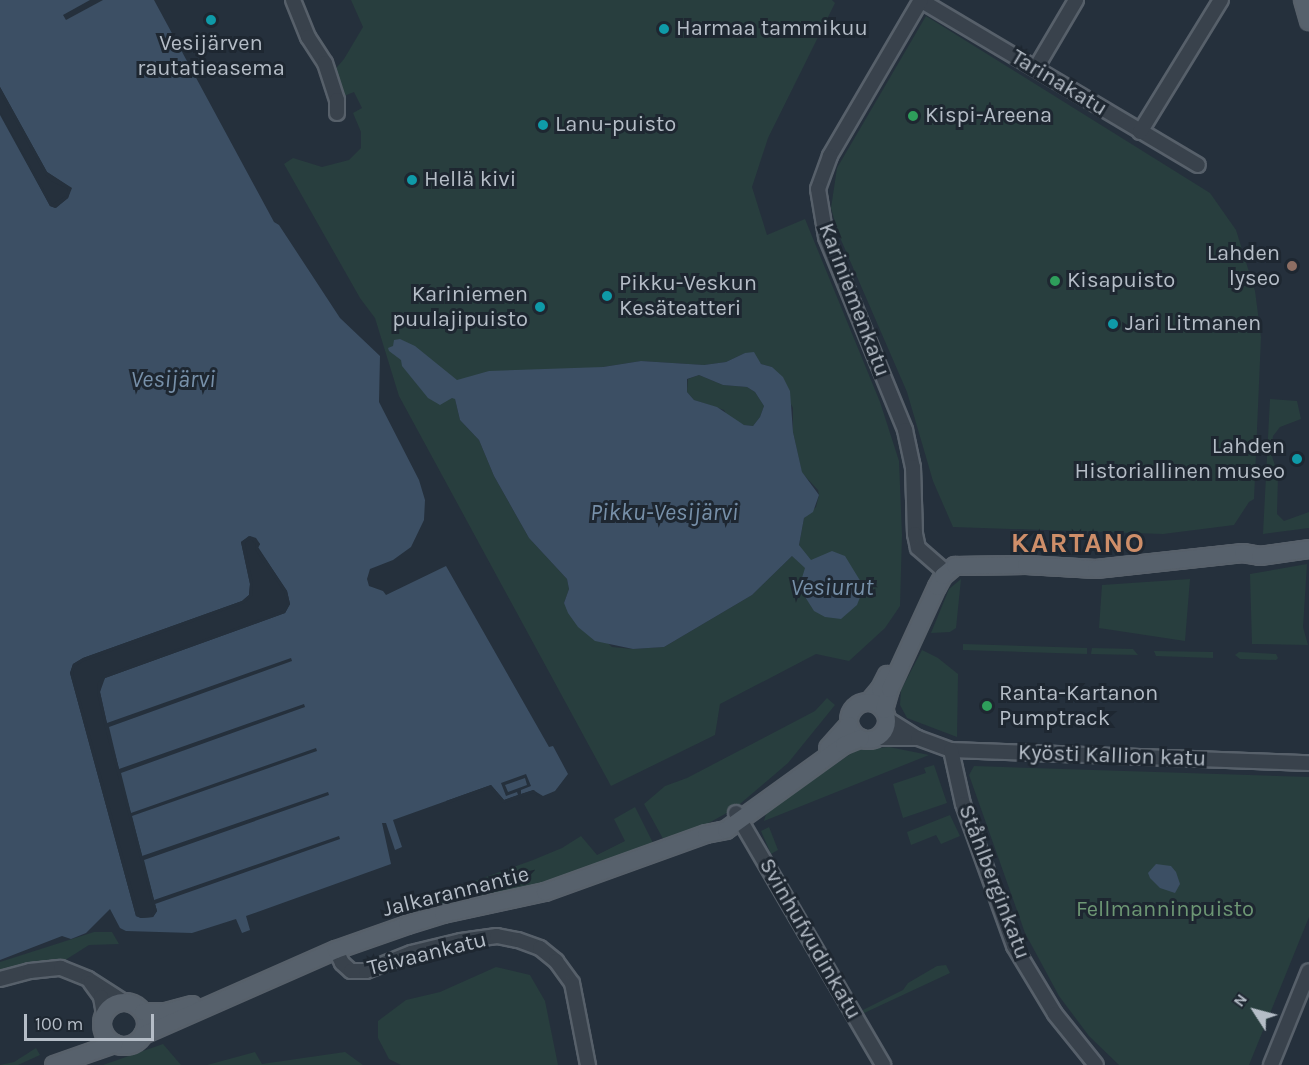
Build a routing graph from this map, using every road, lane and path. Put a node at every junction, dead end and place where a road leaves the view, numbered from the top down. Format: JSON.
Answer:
{"nodes":[{"id":1,"x":293,"y":0,"type":"edge"},
{"id":2,"x":921,"y":0,"type":"edge"},
{"id":3,"x":1077,"y":0,"type":"edge"},
{"id":4,"x":1221,"y":0,"type":"edge"},
{"id":5,"x":1303,"y":0,"type":"edge"},
{"id":6,"x":1309,"y":21,"type":"edge"},
{"id":7,"x":1036,"y":68,"type":"junction"},
{"id":8,"x":338,"y":113,"type":"dead end"},
{"id":9,"x":1140,"y":132,"type":"junction"},
{"id":10,"x":1198,"y":165,"type":"dead end"},
{"id":11,"x":1309,"y":539,"type":"edge"},
{"id":12,"x":1309,"y":549,"type":"edge"},
{"id":13,"x":1243,"y":553,"type":"junction"},
{"id":14,"x":1119,"y":565,"type":"junction"},
{"id":15,"x":943,"y":570,"type":"junction"},
{"id":16,"x":869,"y":702,"type":"junction"},
{"id":17,"x":885,"y":715,"type":"junction"},
{"id":18,"x":849,"y":725,"type":"junction"},
{"id":19,"x":869,"y":738,"type":"junction"},
{"id":20,"x":918,"y":738,"type":"junction"},
{"id":21,"x":951,"y":750,"type":"junction"},
{"id":22,"x":1309,"y":763,"type":"edge"},
{"id":23,"x":738,"y":817,"type":"junction"},
{"id":24,"x":336,"y":950,"type":"junction"},
{"id":25,"x":1309,"y":971,"type":"edge"},
{"id":26,"x":0,"y":979,"type":"edge"},
{"id":27,"x":88,"y":979,"type":"junction"},
{"id":28,"x":220,"y":1000,"type":"junction"},
{"id":29,"x":123,"y":1002,"type":"junction"},
{"id":30,"x":142,"y":1012,"type":"junction"},
{"id":31,"x":103,"y":1020,"type":"junction"},
{"id":32,"x":143,"y":1035,"type":"junction"},
{"id":33,"x":114,"y":1044,"type":"junction"},
{"id":34,"x":62,"y":1062,"type":"edge"},
{"id":35,"x":588,"y":1065,"type":"edge"},
{"id":36,"x":883,"y":1065,"type":"edge"},
{"id":37,"x":1096,"y":1065,"type":"edge"},
{"id":38,"x":1270,"y":1065,"type":"edge"}],
"edges":[{"from":1,"to":8,"type":"street"},
{"from":2,"to":7,"type":"street","name":"Tarinakatu"},
{"from":2,"to":15,"type":"street","name":"Kariniemenkatu"},
{"from":3,"to":7,"type":"street"},
{"from":4,"to":9,"type":"street"},
{"from":5,"to":6,"type":"main road"},
{"from":7,"to":9,"type":"street","name":"Tarinakatu"},
{"from":9,"to":10,"type":"street","name":"Tarinakatu"},
{"from":11,"to":13,"type":"main road"},
{"from":12,"to":13,"type":"main road"},
{"from":13,"to":14,"type":"main road"},
{"from":14,"to":15,"type":"main road"},
{"from":14,"to":15,"type":"main road"},
{"from":15,"to":16,"type":"main road"},
{"from":15,"to":17,"type":"main road"},
{"from":16,"to":17,"type":"main road"},
{"from":16,"to":18,"type":"main road"},
{"from":17,"to":19,"type":"main road"},
{"from":17,"to":20,"type":"street","name":"Kyösti Kallion katu"},
{"from":18,"to":19,"type":"main road"},
{"from":18,"to":23,"type":"main road","name":"Jalkarannantie"},
{"from":19,"to":20,"type":"street","name":"Kyösti Kallion katu"},
{"from":19,"to":23,"type":"main road","name":"Jalkarannantie"},
{"from":20,"to":21,"type":"street","name":"Kyösti Kallion katu"},
{"from":21,"to":22,"type":"street","name":"Kyösti Kallion katu"},
{"from":21,"to":37,"type":"street","name":"Ståhlberginkatu"},
{"from":23,"to":24,"type":"main road","name":"Jalkarannantie"},
{"from":23,"to":36,"type":"street","name":"Svinhufvudinkatu"},
{"from":24,"to":28,"type":"main road","name":"Jalkarannantie"},
{"from":24,"to":35,"type":"street","name":"Teivaankatu"},
{"from":25,"to":38,"type":"street"},
{"from":26,"to":27,"type":"street"},
{"from":27,"to":29,"type":"street"},
{"from":27,"to":31,"type":"street"},
{"from":28,"to":30,"type":"main road","name":"Jalkarannantie"},
{"from":28,"to":32,"type":"main road","name":"Jalkarannantie"},
{"from":29,"to":30,"type":"main road"},
{"from":29,"to":31,"type":"main road"},
{"from":30,"to":32,"type":"main road"},
{"from":31,"to":33,"type":"main road"},
{"from":31,"to":34,"type":"main road"},
{"from":32,"to":33,"type":"main road"},
{"from":33,"to":34,"type":"main road"}]}
